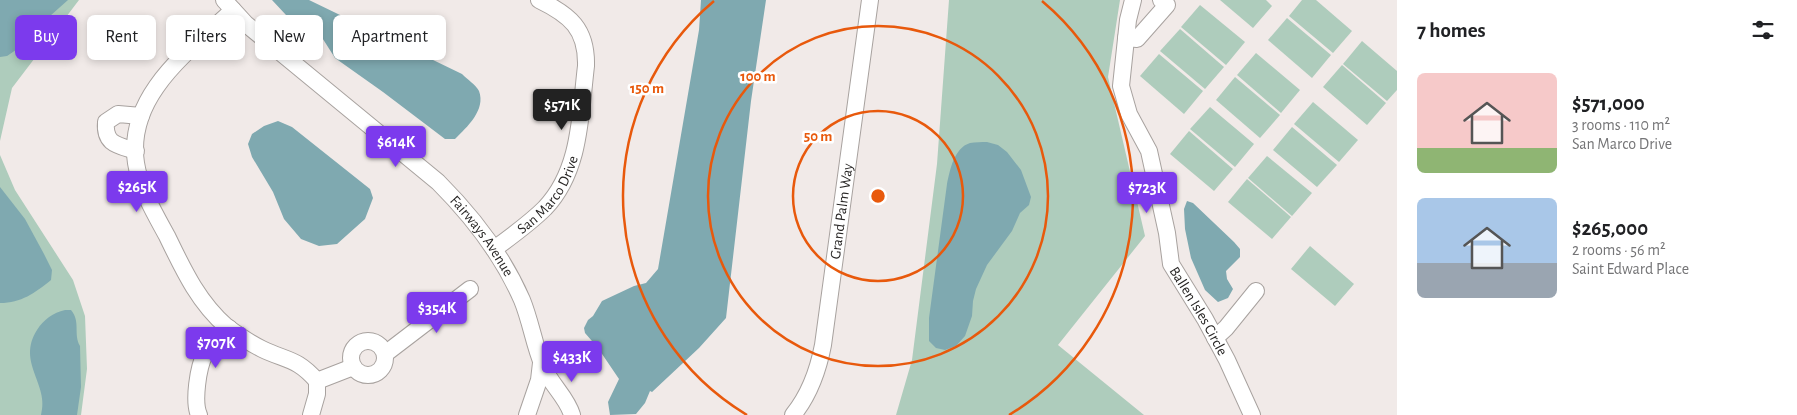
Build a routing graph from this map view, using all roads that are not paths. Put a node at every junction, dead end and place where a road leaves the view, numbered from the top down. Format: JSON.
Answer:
{"nodes":[{"id":1,"x":539,"y":0,"type":"edge"},
{"id":2,"x":870,"y":0,"type":"edge"},
{"id":3,"x":1133,"y":0,"type":"edge"},
{"id":4,"x":1160,"y":0,"type":"edge"},
{"id":5,"x":229,"y":5,"type":"edge"},
{"id":6,"x":1126,"y":38,"type":"junction"},
{"id":7,"x":141,"y":116,"type":"junction"},
{"id":8,"x":136,"y":150,"type":"junction"},
{"id":9,"x":494,"y":249,"type":"junction"},
{"id":10,"x":470,"y":289,"type":"dead end"},
{"id":11,"x":1256,"y":291,"type":"dead end"},
{"id":12,"x":229,"y":328,"type":"junction"},
{"id":13,"x":1215,"y":338,"type":"junction"},
{"id":14,"x":385,"y":354,"type":"junction"},
{"id":15,"x":541,"y":363,"type":"junction"},
{"id":16,"x":353,"y":366,"type":"junction"},
{"id":17,"x":317,"y":380,"type":"junction"},
{"id":18,"x":199,"y":415,"type":"edge"},
{"id":19,"x":311,"y":415,"type":"edge"},
{"id":20,"x":526,"y":415,"type":"edge"},
{"id":21,"x":572,"y":415,"type":"edge"},
{"id":22,"x":793,"y":415,"type":"edge"},
{"id":23,"x":1252,"y":415,"type":"edge"}],
"edges":[{"from":1,"to":9,"type":"street","name":"San Marco Drive"},
{"from":2,"to":22,"type":"street","name":"Grand Palm Way"},
{"from":3,"to":6,"type":"street","name":"Ballen Isles Circle"},
{"from":4,"to":6,"type":"street"},
{"from":5,"to":7,"type":"street"},
{"from":5,"to":9,"type":"street","name":"Fairways Avenue"},
{"from":6,"to":13,"type":"street","name":"Ballen Isles Circle"},
{"from":7,"to":8,"type":"street"},
{"from":7,"to":8,"type":"street"},
{"from":8,"to":12,"type":"street"},
{"from":9,"to":15,"type":"street","name":"Fairways Avenue"},
{"from":10,"to":14,"type":"street"},
{"from":11,"to":13,"type":"street"},
{"from":12,"to":17,"type":"street"},
{"from":12,"to":18,"type":"street"},
{"from":13,"to":23,"type":"street","name":"Ballen Isles Circle"},
{"from":14,"to":16,"type":"street"},
{"from":14,"to":16,"type":"street"},
{"from":15,"to":20,"type":"street","name":"Fairways Avenue"},
{"from":15,"to":21,"type":"street","name":"Fairways Avenue"},
{"from":16,"to":17,"type":"street"},
{"from":17,"to":19,"type":"street"}]}
